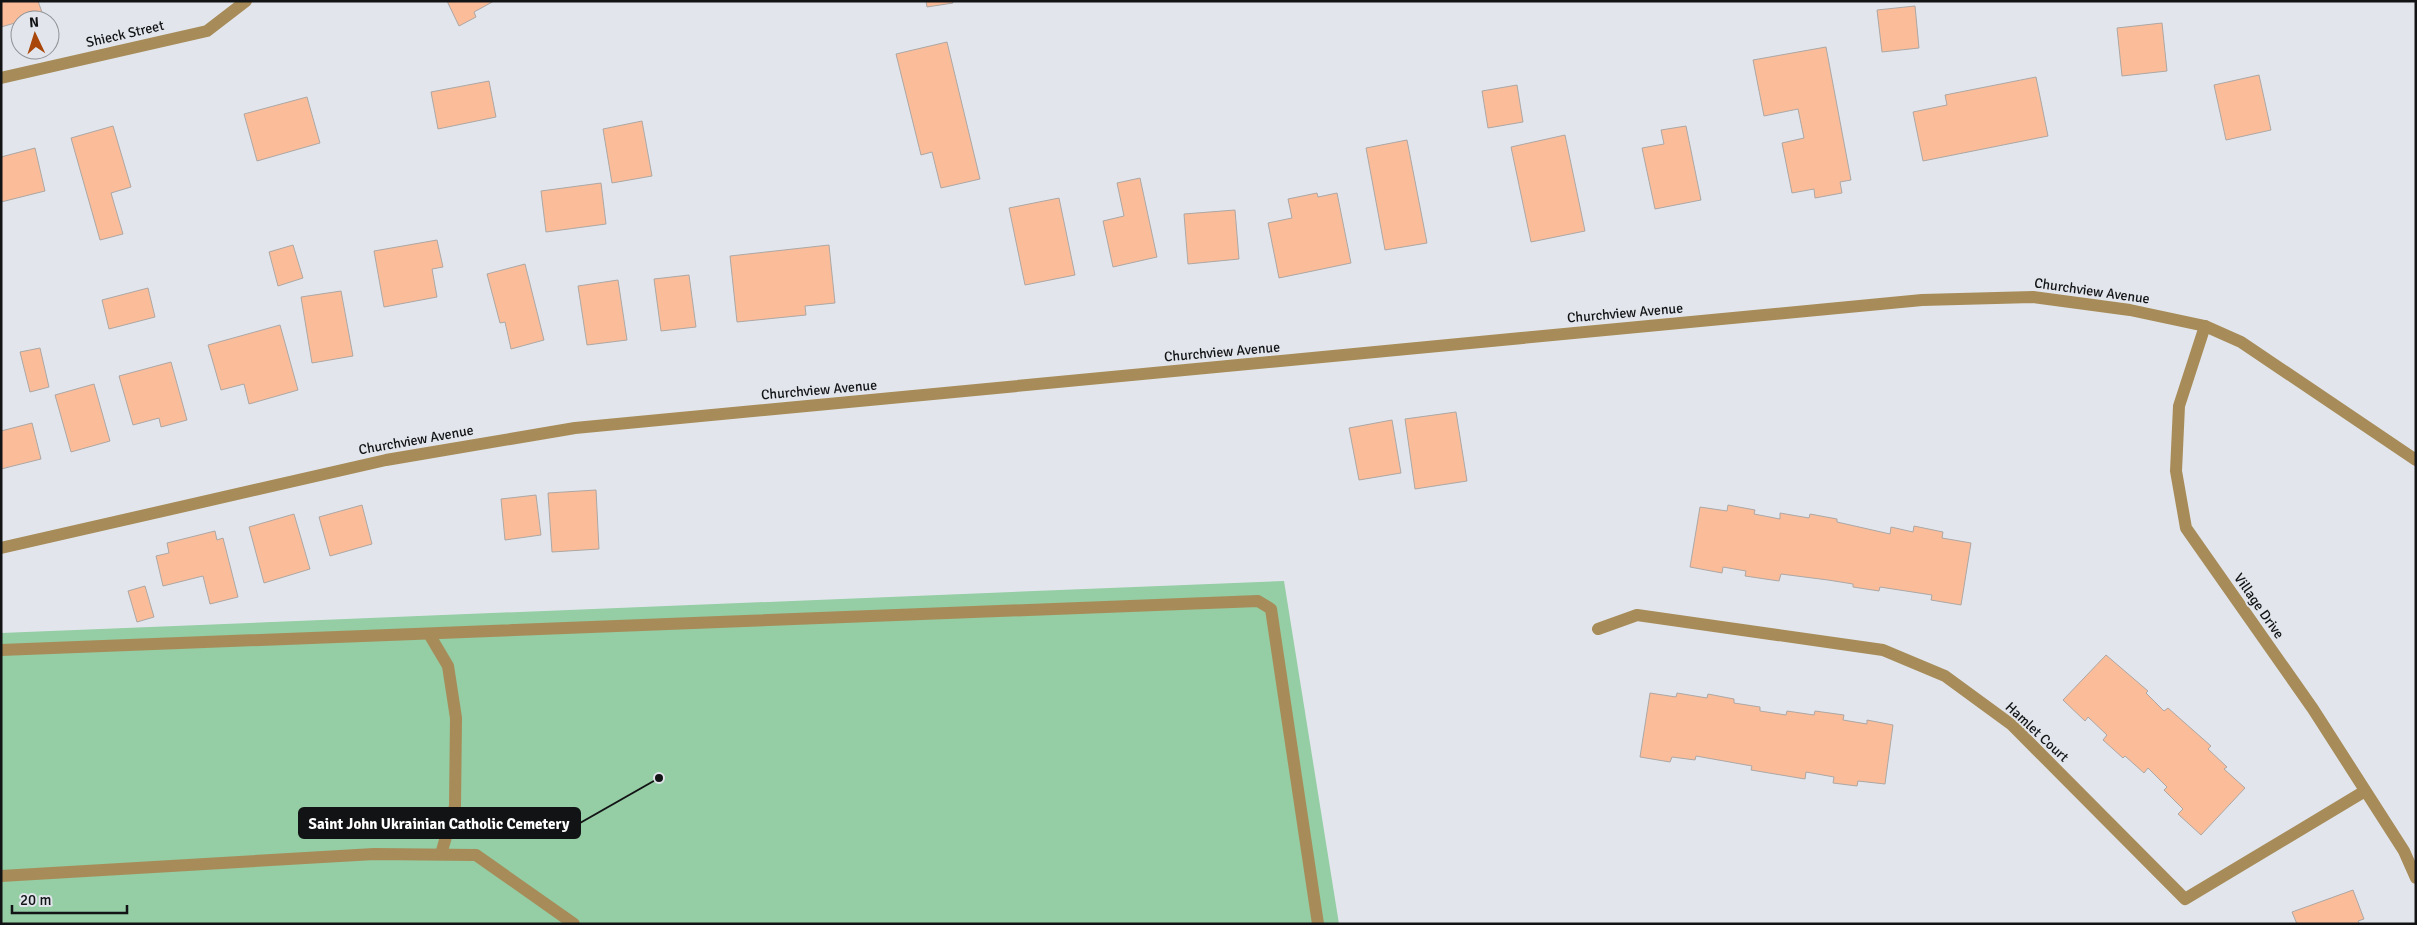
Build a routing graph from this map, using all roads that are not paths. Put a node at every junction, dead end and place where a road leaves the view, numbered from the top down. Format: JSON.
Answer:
{"nodes":[{"id":1,"x":246,"y":1,"type":"edge"},
{"id":2,"x":1,"y":78,"type":"edge"},
{"id":3,"x":2205,"y":326,"type":"junction"},
{"id":4,"x":2416,"y":460,"type":"edge"},
{"id":5,"x":1,"y":548,"type":"edge"},
{"id":6,"x":1598,"y":629,"type":"dead end"},
{"id":7,"x":429,"y":634,"type":"junction"},
{"id":8,"x":1,"y":650,"type":"edge"},
{"id":9,"x":2366,"y":791,"type":"junction"},
{"id":10,"x":441,"y":854,"type":"junction"},
{"id":11,"x":1,"y":876,"type":"edge"},
{"id":12,"x":2416,"y":878,"type":"edge"},
{"id":13,"x":574,"y":924,"type":"edge"},
{"id":14,"x":1318,"y":924,"type":"edge"}],
"edges":[{"from":1,"to":2,"type":"street","name":"Shieck Street"},
{"from":3,"to":4,"type":"street","name":"Churchview Avenue"},
{"from":3,"to":5,"type":"street","name":"Churchview Avenue"},
{"from":3,"to":9,"type":"street","name":"Village Drive"},
{"from":6,"to":9,"type":"street","name":"Hamlet Court"},
{"from":7,"to":8,"type":"street"},
{"from":7,"to":10,"type":"street"},
{"from":7,"to":14,"type":"street"},
{"from":9,"to":12,"type":"street","name":"Village Drive"},
{"from":10,"to":11,"type":"street"},
{"from":10,"to":13,"type":"street"}]}
